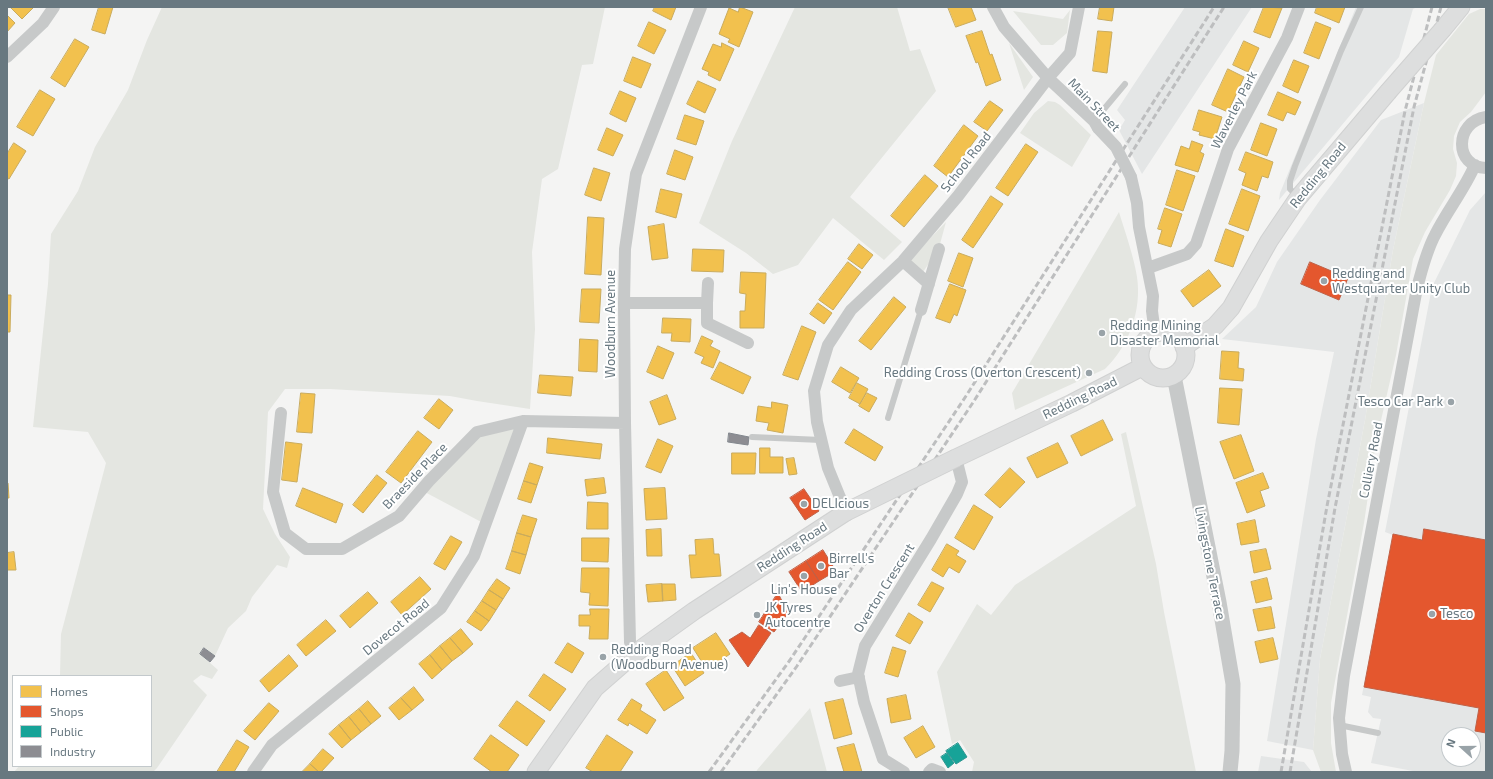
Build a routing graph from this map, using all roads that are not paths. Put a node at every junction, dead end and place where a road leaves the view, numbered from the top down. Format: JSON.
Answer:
{"nodes":[{"id":1,"x":54,"y":7,"type":"edge"},
{"id":2,"x":701,"y":7,"type":"edge"},
{"id":3,"x":993,"y":7,"type":"edge"},
{"id":4,"x":1079,"y":7,"type":"edge"},
{"id":5,"x":1299,"y":7,"type":"edge"},
{"id":6,"x":1361,"y":7,"type":"edge"},
{"id":7,"x":1461,"y":7,"type":"edge"},
{"id":8,"x":7,"y":57,"type":"edge"},
{"id":9,"x":1048,"y":78,"type":"junction"},
{"id":10,"x":1125,"y":84,"type":"dead end"},
{"id":11,"x":1486,"y":118,"type":"edge"},
{"id":12,"x":1096,"y":124,"type":"junction"},
{"id":13,"x":1480,"y":167,"type":"edge"},
{"id":14,"x":1298,"y":198,"type":"junction"},
{"id":15,"x":939,"y":249,"type":"dead end"},
{"id":16,"x":903,"y":261,"type":"junction"},
{"id":17,"x":1148,"y":268,"type":"junction"},
{"id":18,"x":708,"y":284,"type":"dead end"},
{"id":19,"x":929,"y":284,"type":"junction"},
{"id":20,"x":624,"y":303,"type":"junction"},
{"id":21,"x":707,"y":303,"type":"junction"},
{"id":22,"x":921,"y":310,"type":"joint"},
{"id":23,"x":1155,"y":333,"type":"junction"},
{"id":24,"x":748,"y":343,"type":"dead end"},
{"id":25,"x":1184,"y":347,"type":"junction"},
{"id":26,"x":1142,"y":367,"type":"junction"},
{"id":27,"x":1174,"y":376,"type":"junction"},
{"id":28,"x":281,"y":413,"type":"dead end"},
{"id":29,"x":888,"y":418,"type":"dead end"},
{"id":30,"x":523,"y":421,"type":"junction"},
{"id":31,"x":625,"y":423,"type":"junction"},
{"id":32,"x":752,"y":437,"type":"dead end"},
{"id":33,"x":821,"y":440,"type":"junction"},
{"id":34,"x":956,"y":458,"type":"junction"},
{"id":35,"x":846,"y":512,"type":"junction"},
{"id":36,"x":634,"y":654,"type":"junction"},
{"id":37,"x":859,"y":677,"type":"junction"},
{"id":38,"x":840,"y":681,"type":"dead end"},
{"id":39,"x":1340,"y":725,"type":"junction"},
{"id":40,"x":1378,"y":733,"type":"dead end"},
{"id":41,"x":897,"y":770,"type":"edge"},
{"id":42,"x":253,"y":772,"type":"edge"},
{"id":43,"x":536,"y":772,"type":"edge"},
{"id":44,"x":928,"y":772,"type":"edge"},
{"id":45,"x":940,"y":772,"type":"edge"},
{"id":46,"x":1230,"y":772,"type":"edge"},
{"id":47,"x":1346,"y":772,"type":"edge"}],
"edges":[{"from":1,"to":8,"type":"street"},
{"from":2,"to":20,"type":"street","name":"Woodburn Avenue"},
{"from":3,"to":9,"type":"street","name":"Main Street"},
{"from":4,"to":9,"type":"street","name":"School Road"},
{"from":5,"to":17,"type":"street","name":"Waverley Park"},
{"from":6,"to":14,"type":"lane"},
{"from":7,"to":14,"type":"main road","name":"Redding Road","bridge":true},
{"from":9,"to":12,"type":"street","name":"Main Street"},
{"from":9,"to":16,"type":"street","name":"School Road"},
{"from":10,"to":12,"type":"lane"},
{"from":11,"to":13,"type":"street"},
{"from":12,"to":17,"type":"street","name":"Main Street","bridge":true},
{"from":13,"to":39,"type":"street","name":"Colliery Road"},
{"from":14,"to":25,"type":"main road","name":"Redding Road"},
{"from":15,"to":19,"type":"street"},
{"from":16,"to":19,"type":"street"},
{"from":16,"to":33,"type":"street","name":"School Road"},
{"from":17,"to":23,"type":"street","name":"Main Street"},
{"from":18,"to":21,"type":"street"},
{"from":19,"to":22,"type":"street"},
{"from":20,"to":21,"type":"street"},
{"from":20,"to":31,"type":"street","name":"Woodburn Avenue"},
{"from":21,"to":24,"type":"street"},
{"from":22,"to":29,"type":"lane"},
{"from":23,"to":25,"type":"main road"},
{"from":23,"to":26,"type":"main road"},
{"from":25,"to":27,"type":"main road"},
{"from":26,"to":27,"type":"main road"},
{"from":26,"to":34,"type":"main road","name":"Redding Road"},
{"from":27,"to":46,"type":"street","name":"Livingstone Terrace"},
{"from":28,"to":30,"type":"street","name":"Braeside Place"},
{"from":30,"to":31,"type":"street","name":"Braeside Place"},
{"from":30,"to":42,"type":"street","name":"Dovecot Road"},
{"from":31,"to":36,"type":"street","name":"Woodburn Avenue"},
{"from":32,"to":33,"type":"lane"},
{"from":33,"to":35,"type":"street","name":"School Road"},
{"from":34,"to":35,"type":"main road","name":"Redding Road","bridge":true},
{"from":34,"to":37,"type":"street","name":"Overton Crescent"},
{"from":35,"to":36,"type":"main road","name":"Redding Road"},
{"from":36,"to":43,"type":"main road","name":"Redding Road"},
{"from":37,"to":38,"type":"street"},
{"from":37,"to":41,"type":"street","name":"Overton Crescent"},
{"from":39,"to":40,"type":"lane"},
{"from":39,"to":47,"type":"street","name":"Colliery Road"},
{"from":44,"to":45,"type":"street"}]}
